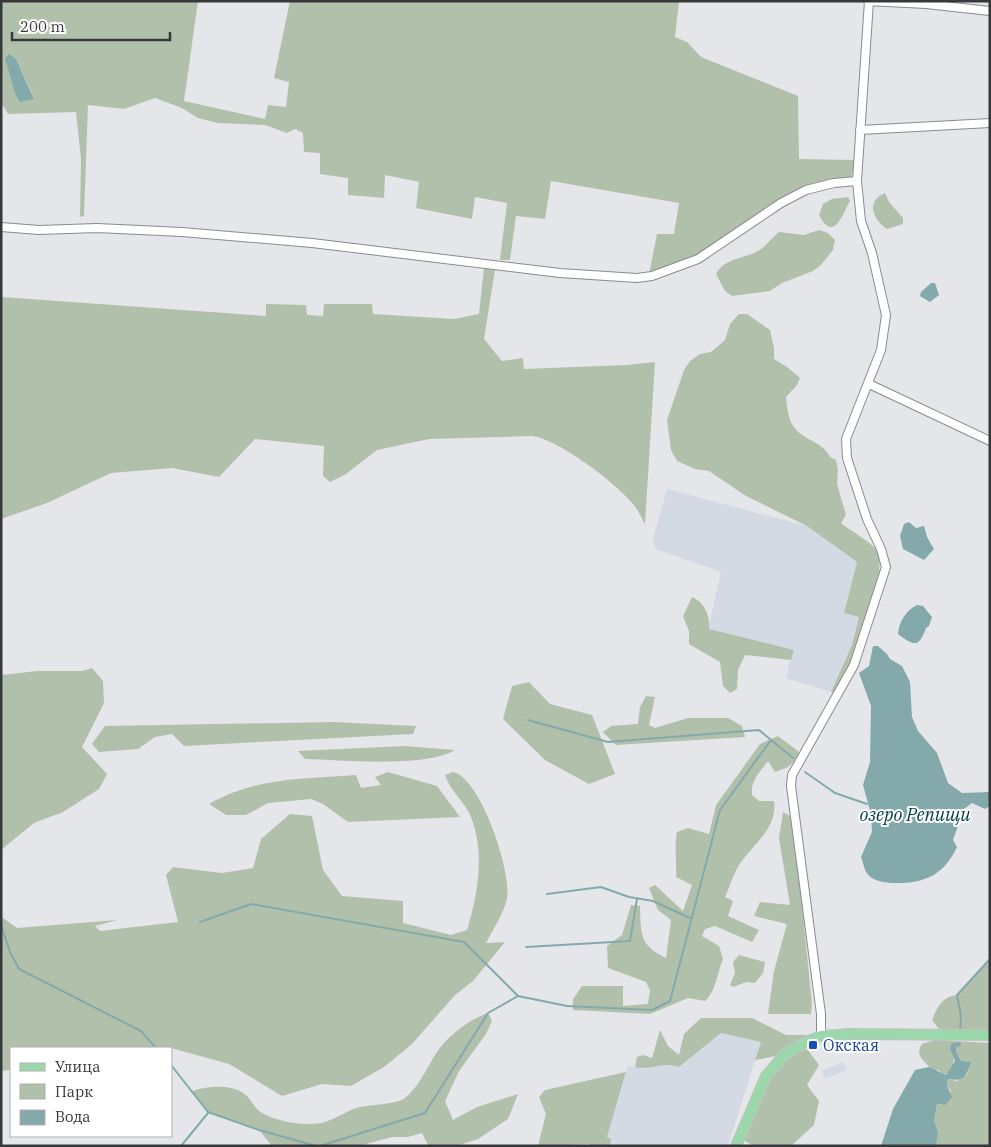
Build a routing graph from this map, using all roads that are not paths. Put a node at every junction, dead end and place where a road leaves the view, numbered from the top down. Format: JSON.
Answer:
{"nodes":[{"id":1,"x":869,"y":1,"type":"edge"},
{"id":2,"x":926,"y":2,"type":"edge"},
{"id":3,"x":990,"y":11,"type":"edge"},
{"id":4,"x":990,"y":123,"type":"edge"},
{"id":5,"x":860,"y":130,"type":"junction"},
{"id":6,"x":857,"y":181,"type":"junction"},
{"id":7,"x":1,"y":227,"type":"edge"},
{"id":8,"x":869,"y":384,"type":"junction"},
{"id":9,"x":990,"y":441,"type":"edge"},
{"id":10,"x":990,"y":1035,"type":"edge"},
{"id":11,"x":821,"y":1036,"type":"junction"},
{"id":12,"x":736,"y":1146,"type":"edge"}],
"edges":[{"from":1,"to":2,"type":"street"},
{"from":1,"to":5,"type":"street"},
{"from":2,"to":3,"type":"street"},
{"from":4,"to":5,"type":"street"},
{"from":5,"to":6,"type":"street"},
{"from":6,"to":7,"type":"street"},
{"from":6,"to":8,"type":"street"},
{"from":8,"to":9,"type":"street"},
{"from":8,"to":11,"type":"street"},
{"from":10,"to":11,"type":"main road"},
{"from":11,"to":12,"type":"main road"}]}
